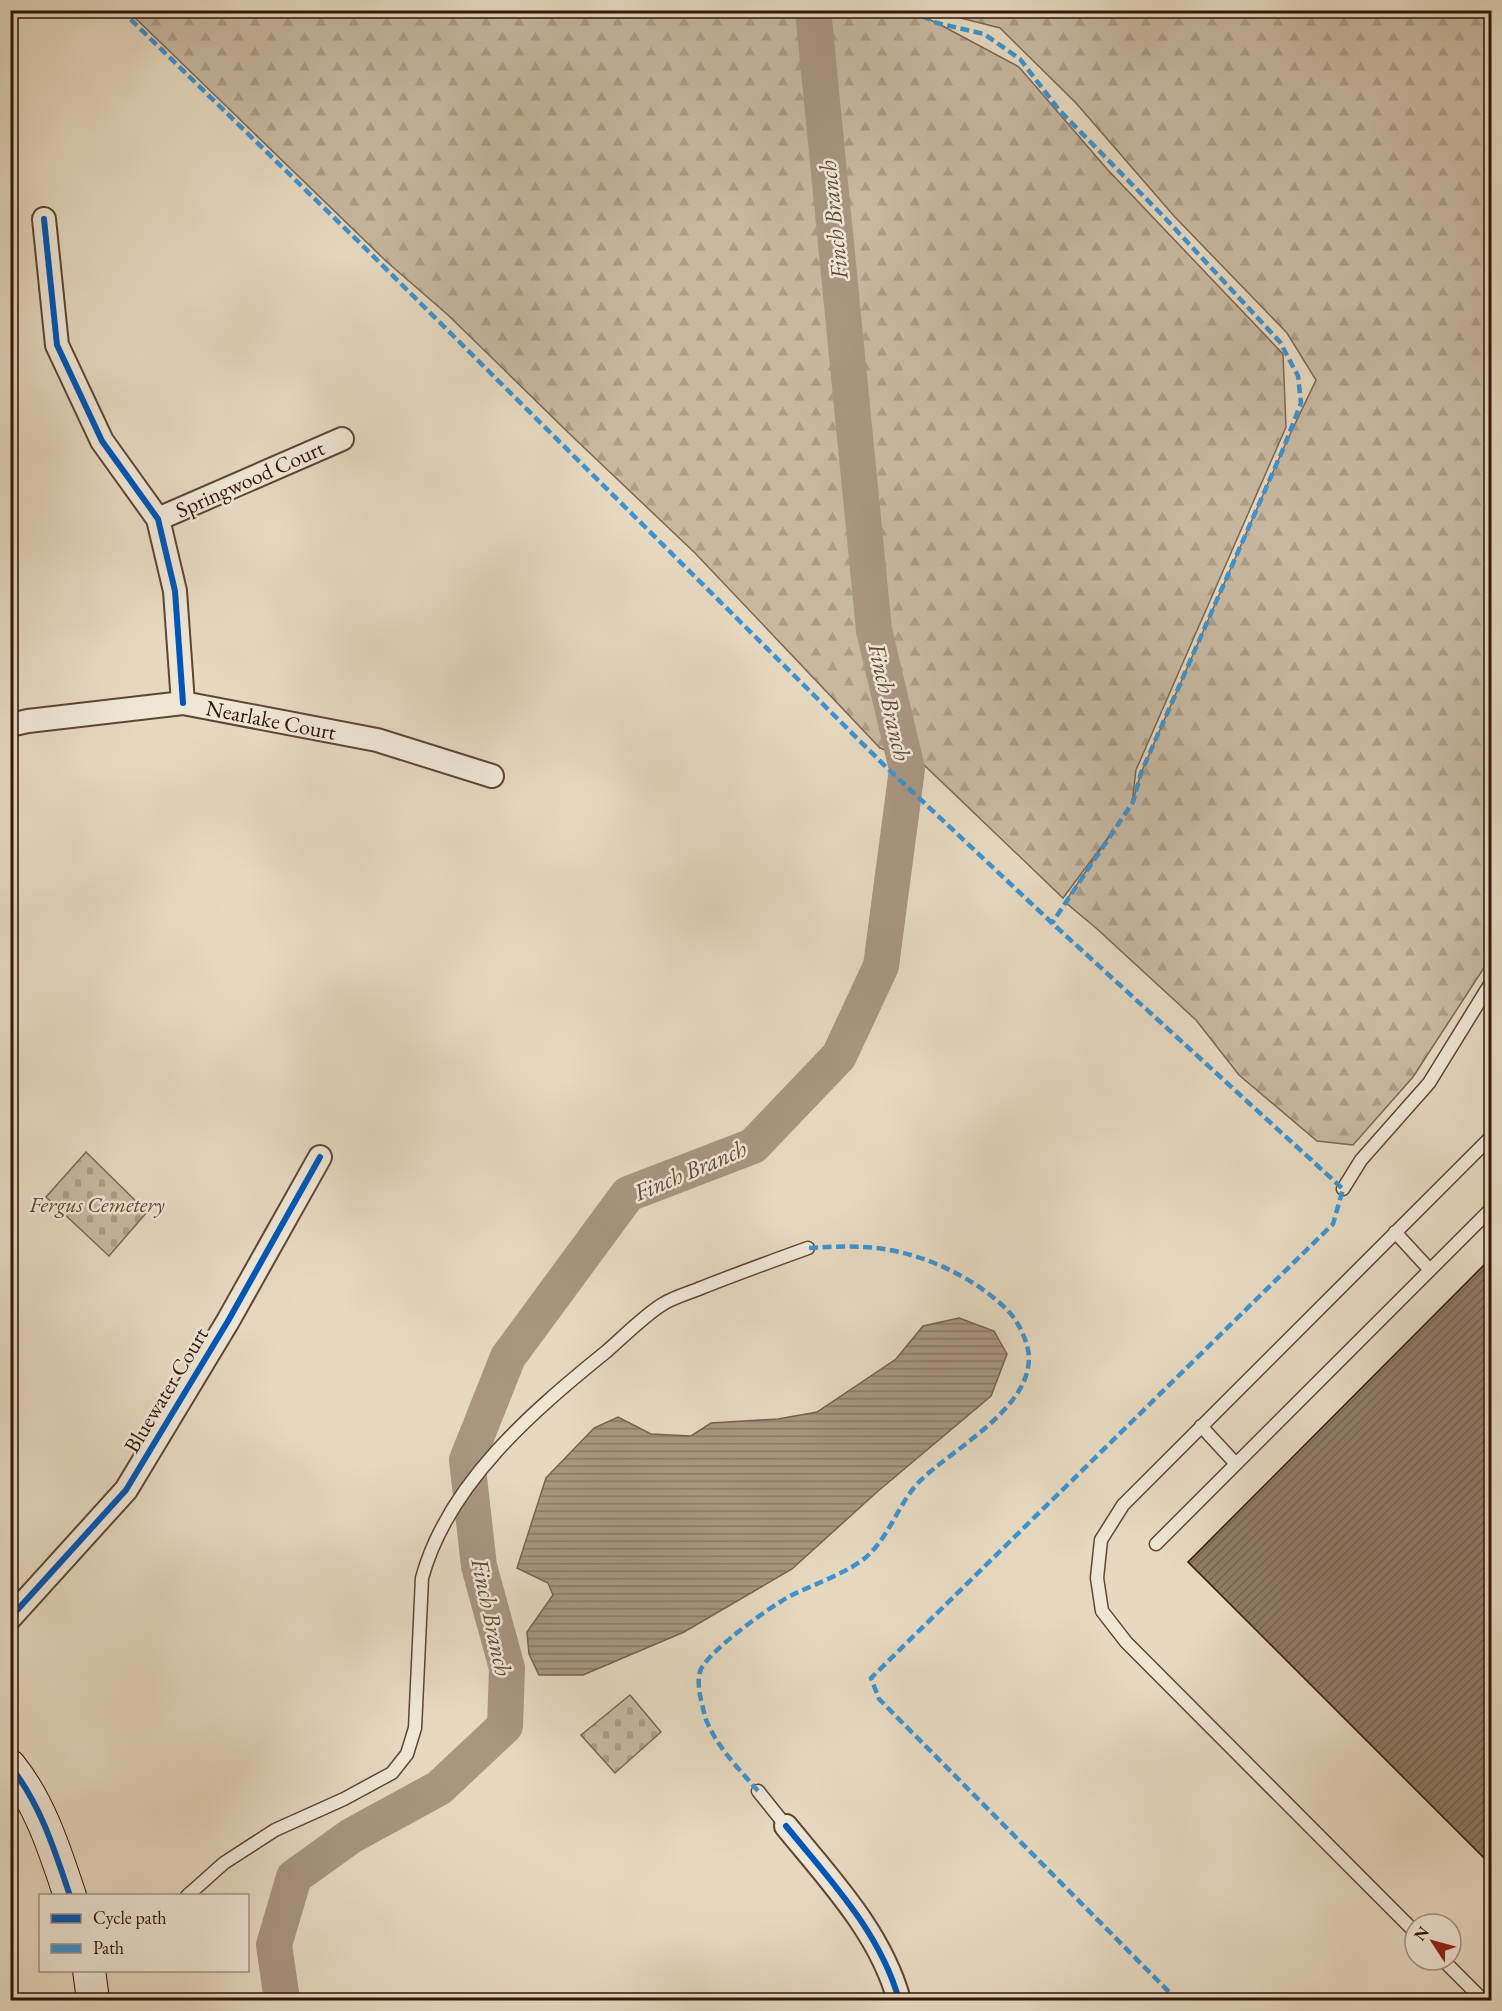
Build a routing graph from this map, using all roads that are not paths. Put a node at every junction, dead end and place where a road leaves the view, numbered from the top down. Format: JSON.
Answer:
{"nodes":[{"id":1,"x":44,"y":219,"type":"dead end"},
{"id":2,"x":342,"y":439,"type":"dead end"},
{"id":3,"x":158,"y":519,"type":"junction"},
{"id":4,"x":183,"y":703,"type":"junction"},
{"id":5,"x":10,"y":725,"type":"edge"},
{"id":6,"x":492,"y":777,"type":"dead end"},
{"id":7,"x":1491,"y":981,"type":"edge"},
{"id":8,"x":1491,"y":1136,"type":"edge"},
{"id":9,"x":320,"y":1157,"type":"dead end"},
{"id":10,"x":1343,"y":1189,"type":"dead end"},
{"id":11,"x":1491,"y":1208,"type":"edge"},
{"id":12,"x":1395,"y":1232,"type":"junction"},
{"id":13,"x":808,"y":1248,"type":"dead end"},
{"id":14,"x":1430,"y":1270,"type":"junction"},
{"id":15,"x":1201,"y":1426,"type":"junction"},
{"id":16,"x":1236,"y":1464,"type":"junction"},
{"id":17,"x":1156,"y":1544,"type":"dead end"},
{"id":18,"x":10,"y":1618,"type":"edge"},
{"id":19,"x":10,"y":1766,"type":"edge"},
{"id":20,"x":758,"y":1791,"type":"dead end"},
{"id":21,"x":786,"y":1826,"type":"joint"},
{"id":22,"x":69,"y":1894,"type":"edge"},
{"id":23,"x":189,"y":1894,"type":"edge"},
{"id":24,"x":1403,"y":1920,"type":"edge"},
{"id":25,"x":1455,"y":1972,"type":"edge"},
{"id":26,"x":898,"y":2001,"type":"edge"},
{"id":27,"x":1483,"y":2001,"type":"edge"}],
"edges":[{"from":1,"to":3,"type":"street"},
{"from":2,"to":3,"type":"street","name":"Springwood Court"},
{"from":3,"to":4,"type":"street"},
{"from":4,"to":5,"type":"street","name":"Nearlake Court"},
{"from":4,"to":6,"type":"street","name":"Nearlake Court"},
{"from":7,"to":10,"type":"lane"},
{"from":8,"to":12,"type":"lane"},
{"from":9,"to":18,"type":"street","name":"Bluewater Court"},
{"from":11,"to":14,"type":"lane"},
{"from":12,"to":14,"type":"lane"},
{"from":12,"to":15,"type":"lane"},
{"from":13,"to":23,"type":"lane"},
{"from":14,"to":16,"type":"lane"},
{"from":15,"to":16,"type":"lane"},
{"from":15,"to":24,"type":"lane"},
{"from":16,"to":17,"type":"lane"},
{"from":19,"to":22,"type":"street"},
{"from":20,"to":21,"type":"lane"},
{"from":21,"to":26,"type":"street"},
{"from":25,"to":27,"type":"lane"}]}
